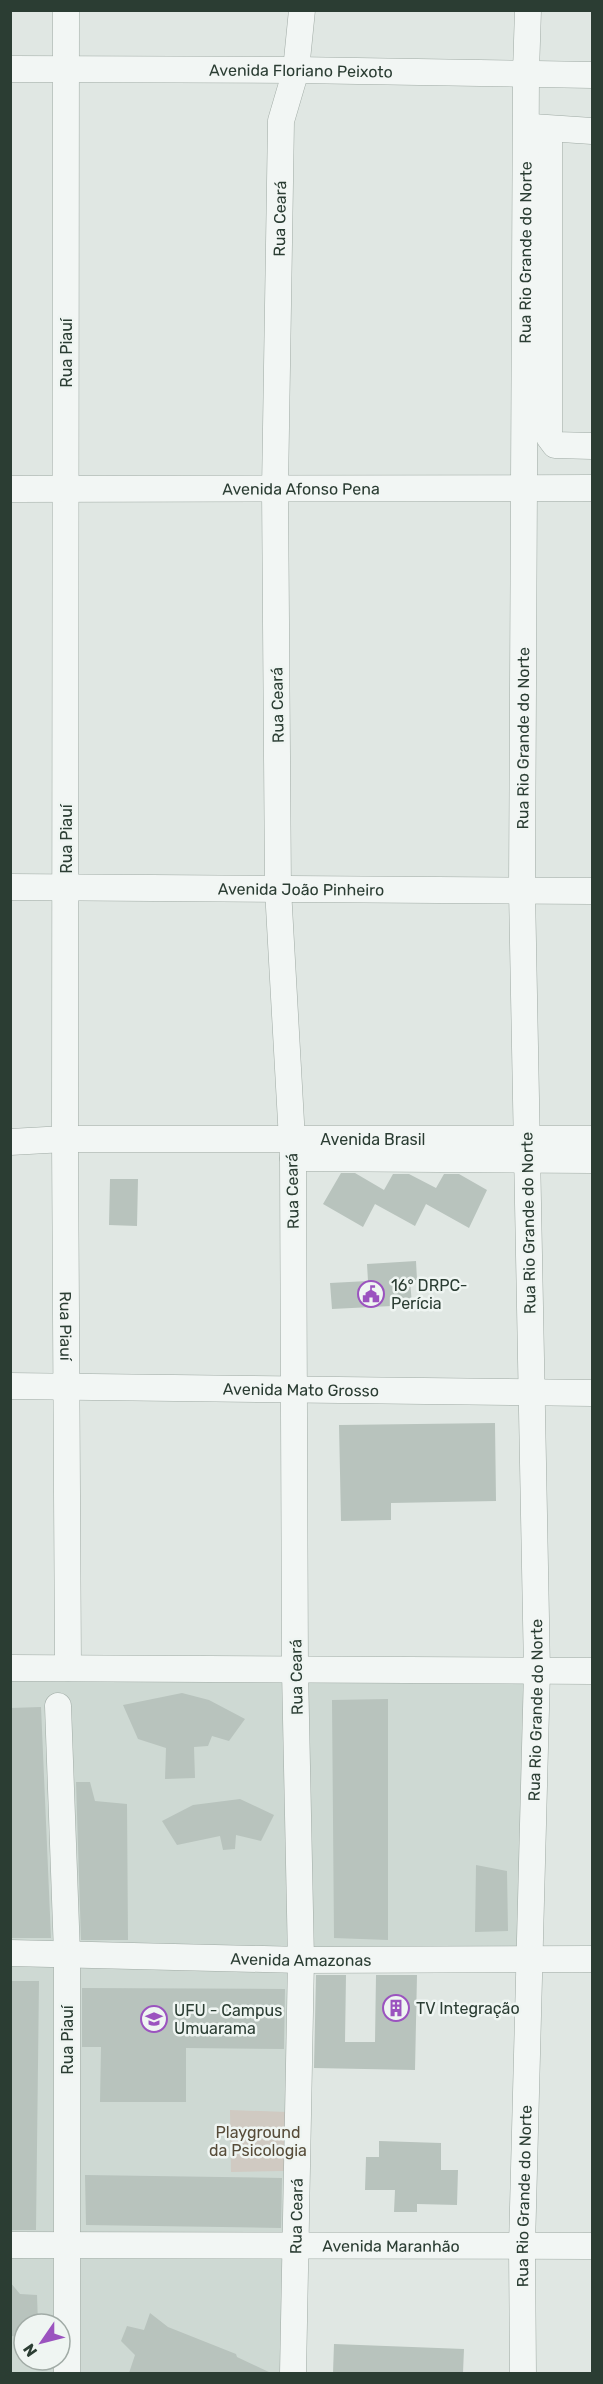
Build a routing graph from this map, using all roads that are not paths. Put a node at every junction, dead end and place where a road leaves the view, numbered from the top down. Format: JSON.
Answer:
{"nodes":[{"id":1,"x":66,"y":10,"type":"edge"},
{"id":2,"x":302,"y":10,"type":"edge"},
{"id":3,"x":528,"y":10,"type":"edge"},
{"id":4,"x":10,"y":69,"type":"edge"},
{"id":5,"x":296,"y":69,"type":"junction"},
{"id":6,"x":66,"y":70,"type":"junction"},
{"id":7,"x":525,"y":72,"type":"junction"},
{"id":8,"x":592,"y":75,"type":"edge"},
{"id":9,"x":537,"y":128,"type":"junction"},
{"id":10,"x":592,"y":131,"type":"edge"},
{"id":11,"x":592,"y":446,"type":"edge"},
{"id":12,"x":592,"y":488,"type":"edge"},
{"id":13,"x":10,"y":489,"type":"edge"},
{"id":14,"x":66,"y":489,"type":"junction"},
{"id":15,"x":275,"y":489,"type":"junction"},
{"id":16,"x":524,"y":489,"type":"junction"},
{"id":17,"x":10,"y":887,"type":"edge"},
{"id":18,"x":66,"y":887,"type":"junction"},
{"id":19,"x":278,"y":889,"type":"junction"},
{"id":20,"x":522,"y":891,"type":"junction"},
{"id":21,"x":592,"y":891,"type":"edge"},
{"id":22,"x":592,"y":1138,"type":"edge"},
{"id":23,"x":65,"y":1139,"type":"junction"},
{"id":24,"x":10,"y":1142,"type":"edge"},
{"id":25,"x":292,"y":1148,"type":"junction"},
{"id":26,"x":527,"y":1150,"type":"junction"},
{"id":27,"x":592,"y":1161,"type":"edge"},
{"id":28,"x":10,"y":1386,"type":"edge"},
{"id":29,"x":66,"y":1387,"type":"junction"},
{"id":30,"x":292,"y":1389,"type":"junction"},
{"id":31,"x":530,"y":1392,"type":"junction"},
{"id":32,"x":592,"y":1392,"type":"edge"},
{"id":33,"x":10,"y":1668,"type":"edge"},
{"id":34,"x":68,"y":1668,"type":"junction"},
{"id":35,"x":295,"y":1670,"type":"junction"},
{"id":36,"x":537,"y":1671,"type":"junction"},
{"id":37,"x":592,"y":1671,"type":"edge"},
{"id":38,"x":58,"y":1706,"type":"dead end"},
{"id":39,"x":10,"y":1953,"type":"edge"},
{"id":40,"x":67,"y":1954,"type":"junction"},
{"id":41,"x":529,"y":1957,"type":"junction"},
{"id":42,"x":592,"y":1959,"type":"edge"},
{"id":43,"x":301,"y":1960,"type":"junction"},
{"id":44,"x":10,"y":2245,"type":"edge"},
{"id":45,"x":67,"y":2245,"type":"junction"},
{"id":46,"x":522,"y":2246,"type":"junction"},
{"id":47,"x":592,"y":2246,"type":"edge"},
{"id":48,"x":296,"y":2247,"type":"junction"},
{"id":49,"x":67,"y":2373,"type":"edge"},
{"id":50,"x":293,"y":2373,"type":"edge"},
{"id":51,"x":523,"y":2373,"type":"edge"}],
"edges":[{"from":1,"to":6,"type":"street","name":"Rua Piauí"},
{"from":2,"to":5,"type":"street","name":"Rua Ceará"},
{"from":3,"to":7,"type":"street","name":"Rua Rio Grande do Norte"},
{"from":4,"to":6,"type":"street","name":"Avenida Floriano Peixoto"},
{"from":5,"to":6,"type":"street","name":"Avenida Floriano Peixoto"},
{"from":5,"to":7,"type":"street","name":"Avenida Floriano Peixoto"},
{"from":5,"to":15,"type":"street","name":"Rua Ceará"},
{"from":6,"to":14,"type":"street","name":"Rua Piauí"},
{"from":7,"to":8,"type":"street","name":"Avenida Floriano Peixoto"},
{"from":7,"to":9,"type":"street","name":"Rua Rio Grande do Norte"},
{"from":9,"to":10,"type":"street"},
{"from":9,"to":11,"type":"street"},
{"from":9,"to":16,"type":"street","name":"Rua Rio Grande do Norte"},
{"from":12,"to":16,"type":"street","name":"Avenida Afonso Pena"},
{"from":13,"to":14,"type":"street","name":"Avenida Afonso Pena"},
{"from":14,"to":15,"type":"street","name":"Avenida Afonso Pena"},
{"from":14,"to":18,"type":"street","name":"Rua Piauí"},
{"from":15,"to":16,"type":"street","name":"Avenida Afonso Pena"},
{"from":15,"to":19,"type":"street","name":"Rua Ceará"},
{"from":16,"to":20,"type":"street","name":"Rua Rio Grande do Norte"},
{"from":17,"to":18,"type":"street","name":"Avenida João Pinheiro"},
{"from":18,"to":19,"type":"street","name":"Avenida João Pinheiro"},
{"from":18,"to":23,"type":"street","name":"Rua Piauí"},
{"from":19,"to":20,"type":"street","name":"Avenida João Pinheiro"},
{"from":19,"to":25,"type":"street","name":"Rua Ceará"},
{"from":20,"to":21,"type":"street","name":"Avenida João Pinheiro"},
{"from":20,"to":26,"type":"street","name":"Rua Rio Grande do Norte"},
{"from":22,"to":26,"type":"street","name":"Avenida Brasil"},
{"from":23,"to":24,"type":"street","name":"Avenida Brasil"},
{"from":23,"to":25,"type":"street","name":"Avenida Brasil"},
{"from":23,"to":29,"type":"street","name":"Rua Piauí"},
{"from":25,"to":26,"type":"street","name":"Avenida Brasil"},
{"from":25,"to":30,"type":"street","name":"Rua Ceará"},
{"from":26,"to":27,"type":"street","name":"Avenida Brasil"},
{"from":26,"to":31,"type":"street","name":"Rua Rio Grande do Norte"},
{"from":28,"to":29,"type":"street","name":"Avenida Mato Grosso"},
{"from":29,"to":30,"type":"street","name":"Avenida Mato Grosso"},
{"from":29,"to":34,"type":"street","name":"Rua Piauí"},
{"from":30,"to":31,"type":"street","name":"Avenida Mato Grosso"},
{"from":30,"to":35,"type":"street","name":"Rua Ceará"},
{"from":31,"to":32,"type":"street","name":"Avenida Mato Grosso"},
{"from":31,"to":36,"type":"street","name":"Rua Rio Grande do Norte"},
{"from":33,"to":34,"type":"street"},
{"from":34,"to":35,"type":"street"},
{"from":35,"to":36,"type":"street"},
{"from":35,"to":43,"type":"street","name":"Rua Ceará"},
{"from":36,"to":37,"type":"street"},
{"from":36,"to":41,"type":"street","name":"Rua Rio Grande do Norte"},
{"from":38,"to":40,"type":"street","name":"Rua Piauí"},
{"from":39,"to":40,"type":"street","name":"Avenida Amazonas"},
{"from":40,"to":43,"type":"street","name":"Avenida Amazonas"},
{"from":40,"to":45,"type":"street","name":"Rua Piauí"},
{"from":41,"to":42,"type":"street","name":"Avenida Amazonas"},
{"from":41,"to":43,"type":"street","name":"Avenida Amazonas"},
{"from":41,"to":46,"type":"street","name":"Rua Rio Grande do Norte"},
{"from":43,"to":48,"type":"street","name":"Rua Ceará"},
{"from":44,"to":45,"type":"street","name":"Avenida Maranhão"},
{"from":45,"to":48,"type":"street","name":"Avenida Maranhão"},
{"from":45,"to":49,"type":"street","name":"Rua Piauí"},
{"from":46,"to":47,"type":"street","name":"Avenida Maranhão"},
{"from":46,"to":48,"type":"street","name":"Avenida Maranhão"},
{"from":46,"to":51,"type":"street","name":"Rua Rio Grande do Norte"},
{"from":48,"to":50,"type":"street","name":"Rua Ceará"}]}
